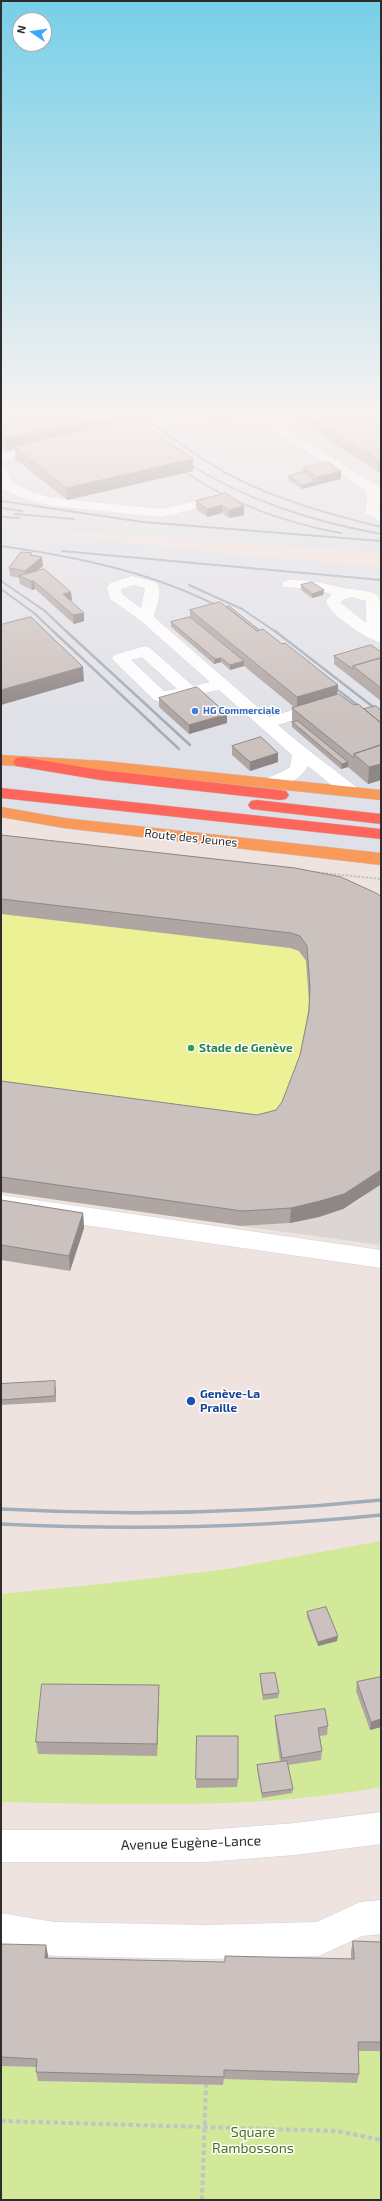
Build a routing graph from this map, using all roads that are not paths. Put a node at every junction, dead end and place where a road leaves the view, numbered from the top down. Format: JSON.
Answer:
{"nodes":[{"id":1,"x":289,"y":584,"type":"dead end"},
{"id":2,"x":345,"y":593,"type":"junction"},
{"id":3,"x":146,"y":618,"type":"junction"},
{"id":4,"x":377,"y":636,"type":"edge"},
{"id":5,"x":221,"y":684,"type":"junction"},
{"id":6,"x":189,"y":691,"type":"edge"},
{"id":7,"x":338,"y":702,"type":"edge"},
{"id":8,"x":266,"y":723,"type":"junction"},
{"id":9,"x":300,"y":754,"type":"junction"},
{"id":10,"x":1,"y":760,"type":"edge"},
{"id":11,"x":22,"y":762,"type":"junction"},
{"id":12,"x":1,"y":778,"type":"edge"},
{"id":13,"x":270,"y":783,"type":"junction"},
{"id":14,"x":350,"y":791,"type":"junction"},
{"id":15,"x":1,"y":793,"type":"edge"},
{"id":16,"x":381,"y":795,"type":"edge"},
{"id":17,"x":381,"y":806,"type":"edge"},
{"id":18,"x":1,"y":808,"type":"edge"},
{"id":19,"x":1,"y":812,"type":"edge"},
{"id":20,"x":381,"y":819,"type":"edge"},
{"id":21,"x":381,"y":834,"type":"edge"},
{"id":22,"x":381,"y":849,"type":"edge"},
{"id":23,"x":381,"y":859,"type":"edge"},
{"id":24,"x":1,"y":1204,"type":"edge"},
{"id":25,"x":381,"y":1259,"type":"edge"},
{"id":26,"x":381,"y":1828,"type":"edge"},
{"id":27,"x":1,"y":1846,"type":"edge"},
{"id":28,"x":381,"y":1917,"type":"edge"},
{"id":29,"x":1,"y":1930,"type":"edge"}],
"edges":[{"from":1,"to":2,"type":"street"},
{"from":2,"to":4,"type":"street"},
{"from":2,"to":4,"type":"street"},
{"from":3,"to":3,"type":"street"},
{"from":3,"to":5,"type":"street"},
{"from":5,"to":6,"type":"street"},
{"from":5,"to":8,"type":"street"},
{"from":7,"to":8,"type":"street"},
{"from":8,"to":9,"type":"street"},
{"from":9,"to":13,"type":"street"},
{"from":9,"to":14,"type":"street"},
{"from":10,"to":11,"type":"main road"},
{"from":11,"to":13,"type":"main road"},
{"from":11,"to":17,"type":"highway"},
{"from":12,"to":20,"type":"highway"},
{"from":13,"to":14,"type":"main road"},
{"from":14,"to":16,"type":"main road"},
{"from":15,"to":21,"type":"highway"},
{"from":18,"to":22,"type":"highway"},
{"from":19,"to":23,"type":"main road","name":"Route des Jeunes"},
{"from":24,"to":25,"type":"street"},
{"from":26,"to":27,"type":"street","name":"Avenue Eugène-Lance"},
{"from":28,"to":29,"type":"street"}]}
